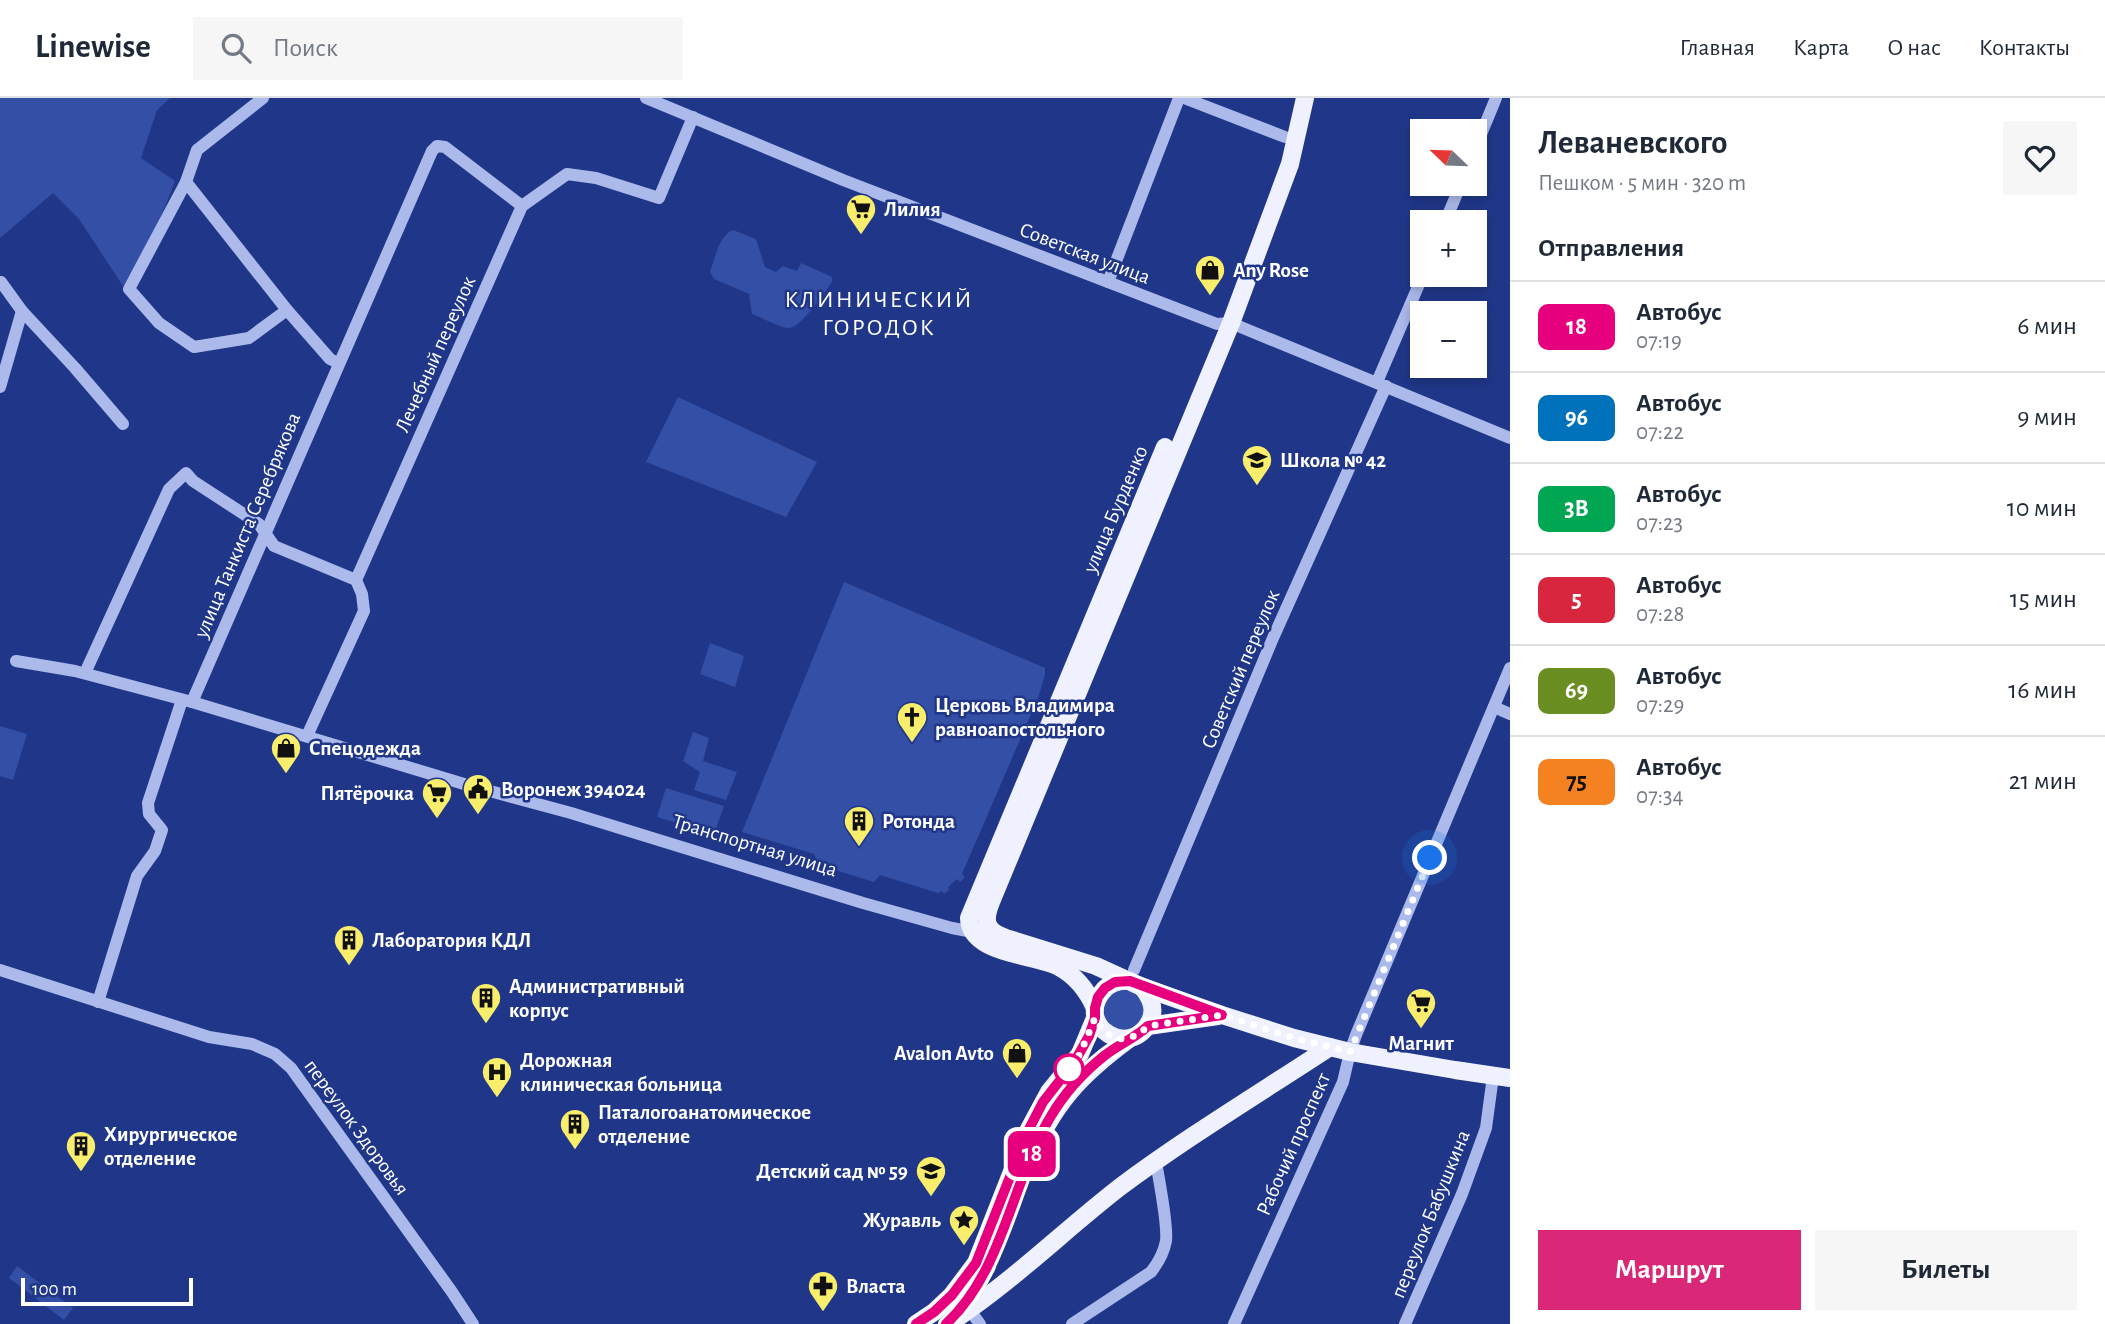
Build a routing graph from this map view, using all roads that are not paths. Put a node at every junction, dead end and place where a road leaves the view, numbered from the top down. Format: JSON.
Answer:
{"nodes":[{"id":1,"x":263,"y":98,"type":"edge"},
{"id":2,"x":646,"y":98,"type":"edge"},
{"id":3,"x":1182,"y":98,"type":"edge"},
{"id":4,"x":1293,"y":98,"type":"edge"},
{"id":5,"x":1305,"y":98,"type":"edge"},
{"id":6,"x":1496,"y":98,"type":"edge"},
{"id":7,"x":693,"y":117,"type":"junction"},
{"id":8,"x":1487,"y":119,"type":"edge"},
{"id":9,"x":1285,"y":137,"type":"junction"},
{"id":10,"x":186,"y":182,"type":"junction"},
{"id":11,"x":522,"y":206,"type":"junction"},
{"id":12,"x":1,"y":282,"type":"edge"},
{"id":13,"x":1108,"y":282,"type":"junction"},
{"id":14,"x":1418,"y":287,"type":"edge"},
{"id":15,"x":287,"y":310,"type":"junction"},
{"id":16,"x":22,"y":311,"type":"junction"},
{"id":17,"x":1224,"y":324,"type":"junction"},
{"id":18,"x":338,"y":363,"type":"junction"},
{"id":19,"x":1382,"y":384,"type":"junction"},
{"id":20,"x":0,"y":387,"type":"edge"},
{"id":21,"x":123,"y":424,"type":"dead end"},
{"id":22,"x":1510,"y":438,"type":"edge"},
{"id":23,"x":264,"y":533,"type":"junction"},
{"id":24,"x":356,"y":580,"type":"junction"},
{"id":25,"x":16,"y":661,"type":"dead end"},
{"id":26,"x":1510,"y":668,"type":"edge"},
{"id":27,"x":85,"y":673,"type":"junction"},
{"id":28,"x":187,"y":701,"type":"junction"},
{"id":29,"x":1494,"y":707,"type":"junction"},
{"id":30,"x":1510,"y":714,"type":"edge"},
{"id":31,"x":307,"y":736,"type":"junction"},
{"id":32,"x":992,"y":932,"type":"junction"},
{"id":33,"x":972,"y":933,"type":"junction"},
{"id":34,"x":0,"y":970,"type":"edge"},
{"id":35,"x":1136,"y":979,"type":"junction"},
{"id":36,"x":98,"y":1002,"type":"junction"},
{"id":37,"x":1095,"y":1013,"type":"junction"},
{"id":38,"x":1222,"y":1015,"type":"junction"},
{"id":39,"x":1148,"y":1026,"type":"junction"},
{"id":40,"x":1129,"y":1039,"type":"junction"},
{"id":41,"x":1330,"y":1047,"type":"junction"},
{"id":42,"x":1350,"y":1052,"type":"junction"},
{"id":43,"x":1502,"y":1077,"type":"edge"},
{"id":44,"x":1156,"y":1162,"type":"junction"},
{"id":45,"x":967,"y":1308,"type":"edge"},
{"id":46,"x":473,"y":1324,"type":"edge"},
{"id":47,"x":916,"y":1324,"type":"edge"},
{"id":48,"x":947,"y":1324,"type":"edge"},
{"id":49,"x":1072,"y":1324,"type":"edge"},
{"id":50,"x":1234,"y":1324,"type":"edge"},
{"id":51,"x":1405,"y":1324,"type":"edge"}],
"edges":[{"from":1,"to":10,"type":"street"},
{"from":2,"to":7,"type":"street","name":"Советская улица"},
{"from":3,"to":9,"type":"street"},
{"from":3,"to":13,"type":"street"},
{"from":4,"to":9,"type":"main road","name":"улица Бурденко"},
{"from":5,"to":17,"type":"main road","name":"улица Бурденко"},
{"from":6,"to":8,"type":"street"},
{"from":7,"to":11,"type":"street"},
{"from":7,"to":13,"type":"street","name":"Советская улица"},
{"from":9,"to":17,"type":"main road","name":"улица Бурденко"},
{"from":10,"to":15,"type":"street"},
{"from":10,"to":15,"type":"street"},
{"from":11,"to":18,"type":"street","name":"улица Танкиста Серебрякова"},
{"from":11,"to":24,"type":"street","name":"Лечебный переулок"},
{"from":12,"to":16,"type":"street"},
{"from":13,"to":17,"type":"street","name":"Советская улица"},
{"from":14,"to":19,"type":"street","name":"Советский переулок"},
{"from":15,"to":18,"type":"street"},
{"from":16,"to":20,"type":"street"},
{"from":16,"to":21,"type":"street"},
{"from":17,"to":19,"type":"street","name":"Советская улица"},
{"from":17,"to":32,"type":"main road","name":"улица Бурденко"},
{"from":17,"to":33,"type":"main road","name":"улица Бурденко"},
{"from":18,"to":23,"type":"street","name":"улица Танкиста Серебрякова"},
{"from":19,"to":22,"type":"street","name":"Советская улица"},
{"from":19,"to":35,"type":"street","name":"Советский переулок"},
{"from":23,"to":24,"type":"street"},
{"from":23,"to":27,"type":"street"},
{"from":23,"to":28,"type":"street","name":"улица Танкиста Серебрякова"},
{"from":24,"to":31,"type":"street"},
{"from":25,"to":27,"type":"street","name":"Транспортная улица"},
{"from":26,"to":29,"type":"street","name":"Рабочий проспект"},
{"from":27,"to":28,"type":"street","name":"Транспортная улица"},
{"from":28,"to":31,"type":"street","name":"Транспортная улица"},
{"from":28,"to":36,"type":"street","name":"улица Танкиста Серебрякова"},
{"from":29,"to":30,"type":"street"},
{"from":29,"to":42,"type":"street","name":"Рабочий проспект"},
{"from":31,"to":33,"type":"street","name":"Транспортная улица"},
{"from":32,"to":33,"type":"street","name":"Транспортная улица"},
{"from":32,"to":35,"type":"main road"},
{"from":33,"to":37,"type":"main road"},
{"from":34,"to":36,"type":"street","name":"переулок Здоровья"},
{"from":35,"to":37,"type":"main road"},
{"from":35,"to":38,"type":"main road"},
{"from":35,"to":39,"type":"main road"},
{"from":36,"to":46,"type":"street","name":"переулок Здоровья"},
{"from":37,"to":40,"type":"main road"},
{"from":37,"to":45,"type":"main road"},
{"from":38,"to":39,"type":"main road"},
{"from":38,"to":41,"type":"main road"},
{"from":39,"to":40,"type":"main road"},
{"from":40,"to":45,"type":"main road"},
{"from":41,"to":42,"type":"main road"},
{"from":41,"to":44,"type":"main road"},
{"from":42,"to":43,"type":"main road"},
{"from":42,"to":50,"type":"street","name":"Рабочий проспект"},
{"from":43,"to":51,"type":"street","name":"переулок Бабушкина"},
{"from":44,"to":45,"type":"main road"},
{"from":44,"to":49,"type":"street"},
{"from":45,"to":47,"type":"main road"},
{"from":45,"to":48,"type":"main road"}]}
